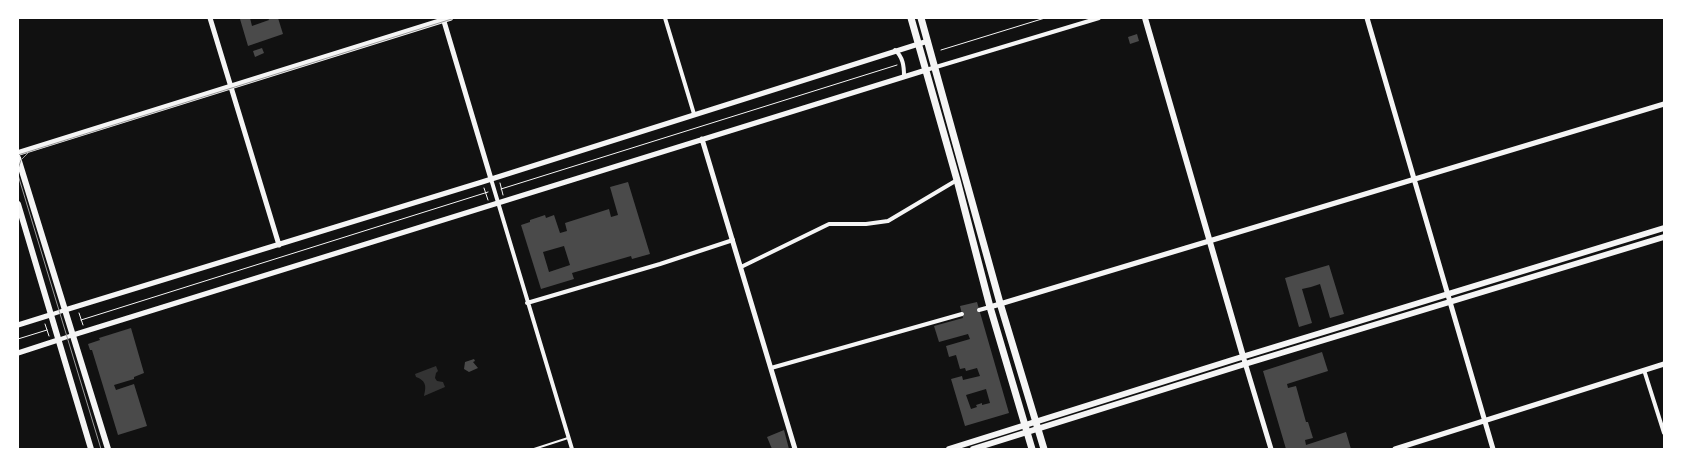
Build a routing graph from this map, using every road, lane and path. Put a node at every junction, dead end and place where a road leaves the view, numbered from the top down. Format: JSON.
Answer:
{"nodes":[{"id":1,"x":210,"y":18,"type":"edge"},
{"id":2,"x":665,"y":18,"type":"edge"},
{"id":3,"x":911,"y":18,"type":"edge"},
{"id":4,"x":921,"y":18,"type":"edge"},
{"id":5,"x":1045,"y":18,"type":"edge"},
{"id":6,"x":1099,"y":18,"type":"edge"},
{"id":7,"x":1145,"y":18,"type":"edge"},
{"id":8,"x":1367,"y":18,"type":"edge"},
{"id":9,"x":445,"y":19,"type":"edge"},
{"id":10,"x":928,"y":41,"type":"junction"},
{"id":11,"x":918,"y":43,"type":"junction"},
{"id":12,"x":895,"y":50,"type":"junction"},
{"id":13,"x":941,"y":50,"type":"dead end"},
{"id":14,"x":903,"y":63,"type":"junction"},
{"id":15,"x":936,"y":68,"type":"junction"},
{"id":16,"x":926,"y":70,"type":"junction"},
{"id":17,"x":904,"y":76,"type":"junction"},
{"id":18,"x":231,"y":86,"type":"junction"},
{"id":19,"x":1664,"y":104,"type":"edge"},
{"id":20,"x":694,"y":114,"type":"junction"},
{"id":21,"x":702,"y":139,"type":"junction"},
{"id":22,"x":18,"y":153,"type":"edge"},
{"id":23,"x":18,"y":158,"type":"edge"},
{"id":24,"x":498,"y":177,"type":"junction"},
{"id":25,"x":491,"y":179,"type":"junction"},
{"id":26,"x":957,"y":180,"type":"junction"},
{"id":27,"x":1415,"y":180,"type":"junction"},
{"id":28,"x":482,"y":182,"type":"junction"},
{"id":29,"x":504,"y":188,"type":"dead end"},
{"id":30,"x":485,"y":193,"type":"junction"},
{"id":31,"x":505,"y":200,"type":"junction"},
{"id":32,"x":498,"y":203,"type":"junction"},
{"id":33,"x":18,"y":204,"type":"edge"},
{"id":34,"x":489,"y":206,"type":"junction"},
{"id":35,"x":1664,"y":228,"type":"edge"},
{"id":36,"x":1664,"y":237,"type":"edge"},
{"id":37,"x":733,"y":240,"type":"junction"},
{"id":38,"x":1210,"y":241,"type":"junction"},
{"id":39,"x":278,"y":245,"type":"junction"},
{"id":40,"x":741,"y":267,"type":"junction"},
{"id":41,"x":1448,"y":294,"type":"junction"},
{"id":42,"x":1450,"y":301,"type":"junction"},
{"id":43,"x":527,"y":303,"type":"junction"},
{"id":44,"x":1000,"y":303,"type":"junction"},
{"id":45,"x":77,"y":307,"type":"junction"},
{"id":46,"x":990,"y":307,"type":"junction"},
{"id":47,"x":65,"y":310,"type":"junction"},
{"id":48,"x":979,"y":310,"type":"dead end"},
{"id":49,"x":962,"y":314,"type":"dead end"},
{"id":50,"x":50,"y":315,"type":"junction"},
{"id":51,"x":43,"y":317,"type":"junction"},
{"id":52,"x":81,"y":320,"type":"junction"},
{"id":53,"x":18,"y":325,"type":"edge"},
{"id":54,"x":47,"y":330,"type":"junction"},
{"id":55,"x":85,"y":331,"type":"junction"},
{"id":56,"x":73,"y":335,"type":"junction"},
{"id":57,"x":18,"y":339,"type":"edge"},
{"id":58,"x":58,"y":340,"type":"junction"},
{"id":59,"x":51,"y":342,"type":"junction"},
{"id":60,"x":18,"y":352,"type":"edge"},
{"id":61,"x":1243,"y":356,"type":"junction"},
{"id":62,"x":1245,"y":364,"type":"junction"},
{"id":63,"x":1664,"y":364,"type":"edge"},
{"id":64,"x":771,"y":368,"type":"junction"},
{"id":65,"x":1644,"y":370,"type":"junction"},
{"id":66,"x":1485,"y":421,"type":"junction"},
{"id":67,"x":1037,"y":425,"type":"junction"},
{"id":68,"x":1025,"y":429,"type":"junction"},
{"id":69,"x":1664,"y":433,"type":"edge"},
{"id":70,"x":568,"y":438,"type":"junction"},
{"id":71,"x":91,"y":449,"type":"edge"},
{"id":72,"x":108,"y":449,"type":"edge"},
{"id":73,"x":534,"y":449,"type":"edge"},
{"id":74,"x":572,"y":449,"type":"edge"},
{"id":75,"x":795,"y":449,"type":"edge"},
{"id":76,"x":949,"y":449,"type":"edge"},
{"id":77,"x":973,"y":449,"type":"edge"},
{"id":78,"x":1032,"y":449,"type":"edge"},
{"id":79,"x":1044,"y":449,"type":"edge"},
{"id":80,"x":1271,"y":449,"type":"edge"},
{"id":81,"x":1395,"y":449,"type":"edge"},
{"id":82,"x":1493,"y":449,"type":"edge"}],
"edges":[{"from":1,"to":18,"type":"street"},
{"from":2,"to":20,"type":"street"},
{"from":3,"to":11,"type":"main road"},
{"from":4,"to":10,"type":"main road"},
{"from":5,"to":13,"type":"path"},
{"from":6,"to":15,"type":"street"},
{"from":7,"to":38,"type":"main road"},
{"from":8,"to":27,"type":"street"},
{"from":9,"to":18,"type":"main road"},
{"from":9,"to":25,"type":"street"},
{"from":10,"to":11,"type":"street"},
{"from":10,"to":15,"type":"main road"},
{"from":11,"to":12,"type":"street"},
{"from":11,"to":16,"type":"main road"},
{"from":12,"to":14,"type":"street"},
{"from":12,"to":20,"type":"street"},
{"from":14,"to":17,"type":"street"},
{"from":14,"to":29,"type":"path"},
{"from":15,"to":16,"type":"street"},
{"from":15,"to":44,"type":"main road"},
{"from":16,"to":17,"type":"street"},
{"from":16,"to":26,"type":"main road"},
{"from":17,"to":21,"type":"street"},
{"from":18,"to":22,"type":"main road"},
{"from":18,"to":39,"type":"street"},
{"from":19,"to":27,"type":"street"},
{"from":20,"to":24,"type":"street"},
{"from":21,"to":31,"type":"street"},
{"from":21,"to":37,"type":"street"},
{"from":23,"to":47,"type":"main road"},
{"from":24,"to":25,"type":"street"},
{"from":24,"to":31,"type":"path"},
{"from":25,"to":28,"type":"street"},
{"from":25,"to":32,"type":"street"},
{"from":26,"to":40,"type":"street"},
{"from":26,"to":46,"type":"main road"},
{"from":27,"to":38,"type":"street"},
{"from":27,"to":41,"type":"street"},
{"from":28,"to":30,"type":"path"},
{"from":28,"to":39,"type":"street"},
{"from":30,"to":34,"type":"path"},
{"from":30,"to":52,"type":"path"},
{"from":31,"to":32,"type":"street"},
{"from":32,"to":34,"type":"street"},
{"from":32,"to":43,"type":"street"},
{"from":33,"to":50,"type":"main road"},
{"from":34,"to":55,"type":"street"},
{"from":35,"to":41,"type":"main road"},
{"from":36,"to":42,"type":"main road"},
{"from":37,"to":40,"type":"street"},
{"from":37,"to":43,"type":"street"},
{"from":38,"to":44,"type":"street"},
{"from":38,"to":61,"type":"main road"},
{"from":39,"to":45,"type":"street"},
{"from":40,"to":64,"type":"street"},
{"from":41,"to":42,"type":"street"},
{"from":41,"to":61,"type":"main road"},
{"from":42,"to":62,"type":"main road"},
{"from":42,"to":66,"type":"street"},
{"from":43,"to":70,"type":"street"},
{"from":44,"to":46,"type":"street"},
{"from":44,"to":67,"type":"main road"},
{"from":45,"to":47,"type":"street"},
{"from":45,"to":52,"type":"path"},
{"from":46,"to":48,"type":"street"},
{"from":46,"to":68,"type":"main road"},
{"from":47,"to":50,"type":"street"},
{"from":47,"to":56,"type":"main road"},
{"from":49,"to":64,"type":"street"},
{"from":50,"to":51,"type":"street"},
{"from":50,"to":58,"type":"main road"},
{"from":51,"to":53,"type":"street"},
{"from":51,"to":54,"type":"path"},
{"from":52,"to":55,"type":"path"},
{"from":54,"to":57,"type":"path"},
{"from":54,"to":59,"type":"path"},
{"from":55,"to":56,"type":"street"},
{"from":56,"to":58,"type":"street"},
{"from":56,"to":72,"type":"main road"},
{"from":58,"to":59,"type":"street"},
{"from":58,"to":71,"type":"main road"},
{"from":59,"to":60,"type":"street"},
{"from":61,"to":62,"type":"street"},
{"from":61,"to":67,"type":"main road"},
{"from":62,"to":67,"type":"main road"},
{"from":62,"to":80,"type":"street"},
{"from":63,"to":65,"type":"street"},
{"from":64,"to":75,"type":"street"},
{"from":65,"to":66,"type":"street"},
{"from":65,"to":69,"type":"street"},
{"from":66,"to":81,"type":"street"},
{"from":66,"to":82,"type":"street"},
{"from":67,"to":68,"type":"main road"},
{"from":67,"to":79,"type":"main road"},
{"from":68,"to":76,"type":"main road"},
{"from":68,"to":77,"type":"main road"},
{"from":68,"to":78,"type":"main road"},
{"from":70,"to":73,"type":"lane"},
{"from":70,"to":74,"type":"street"}]}
